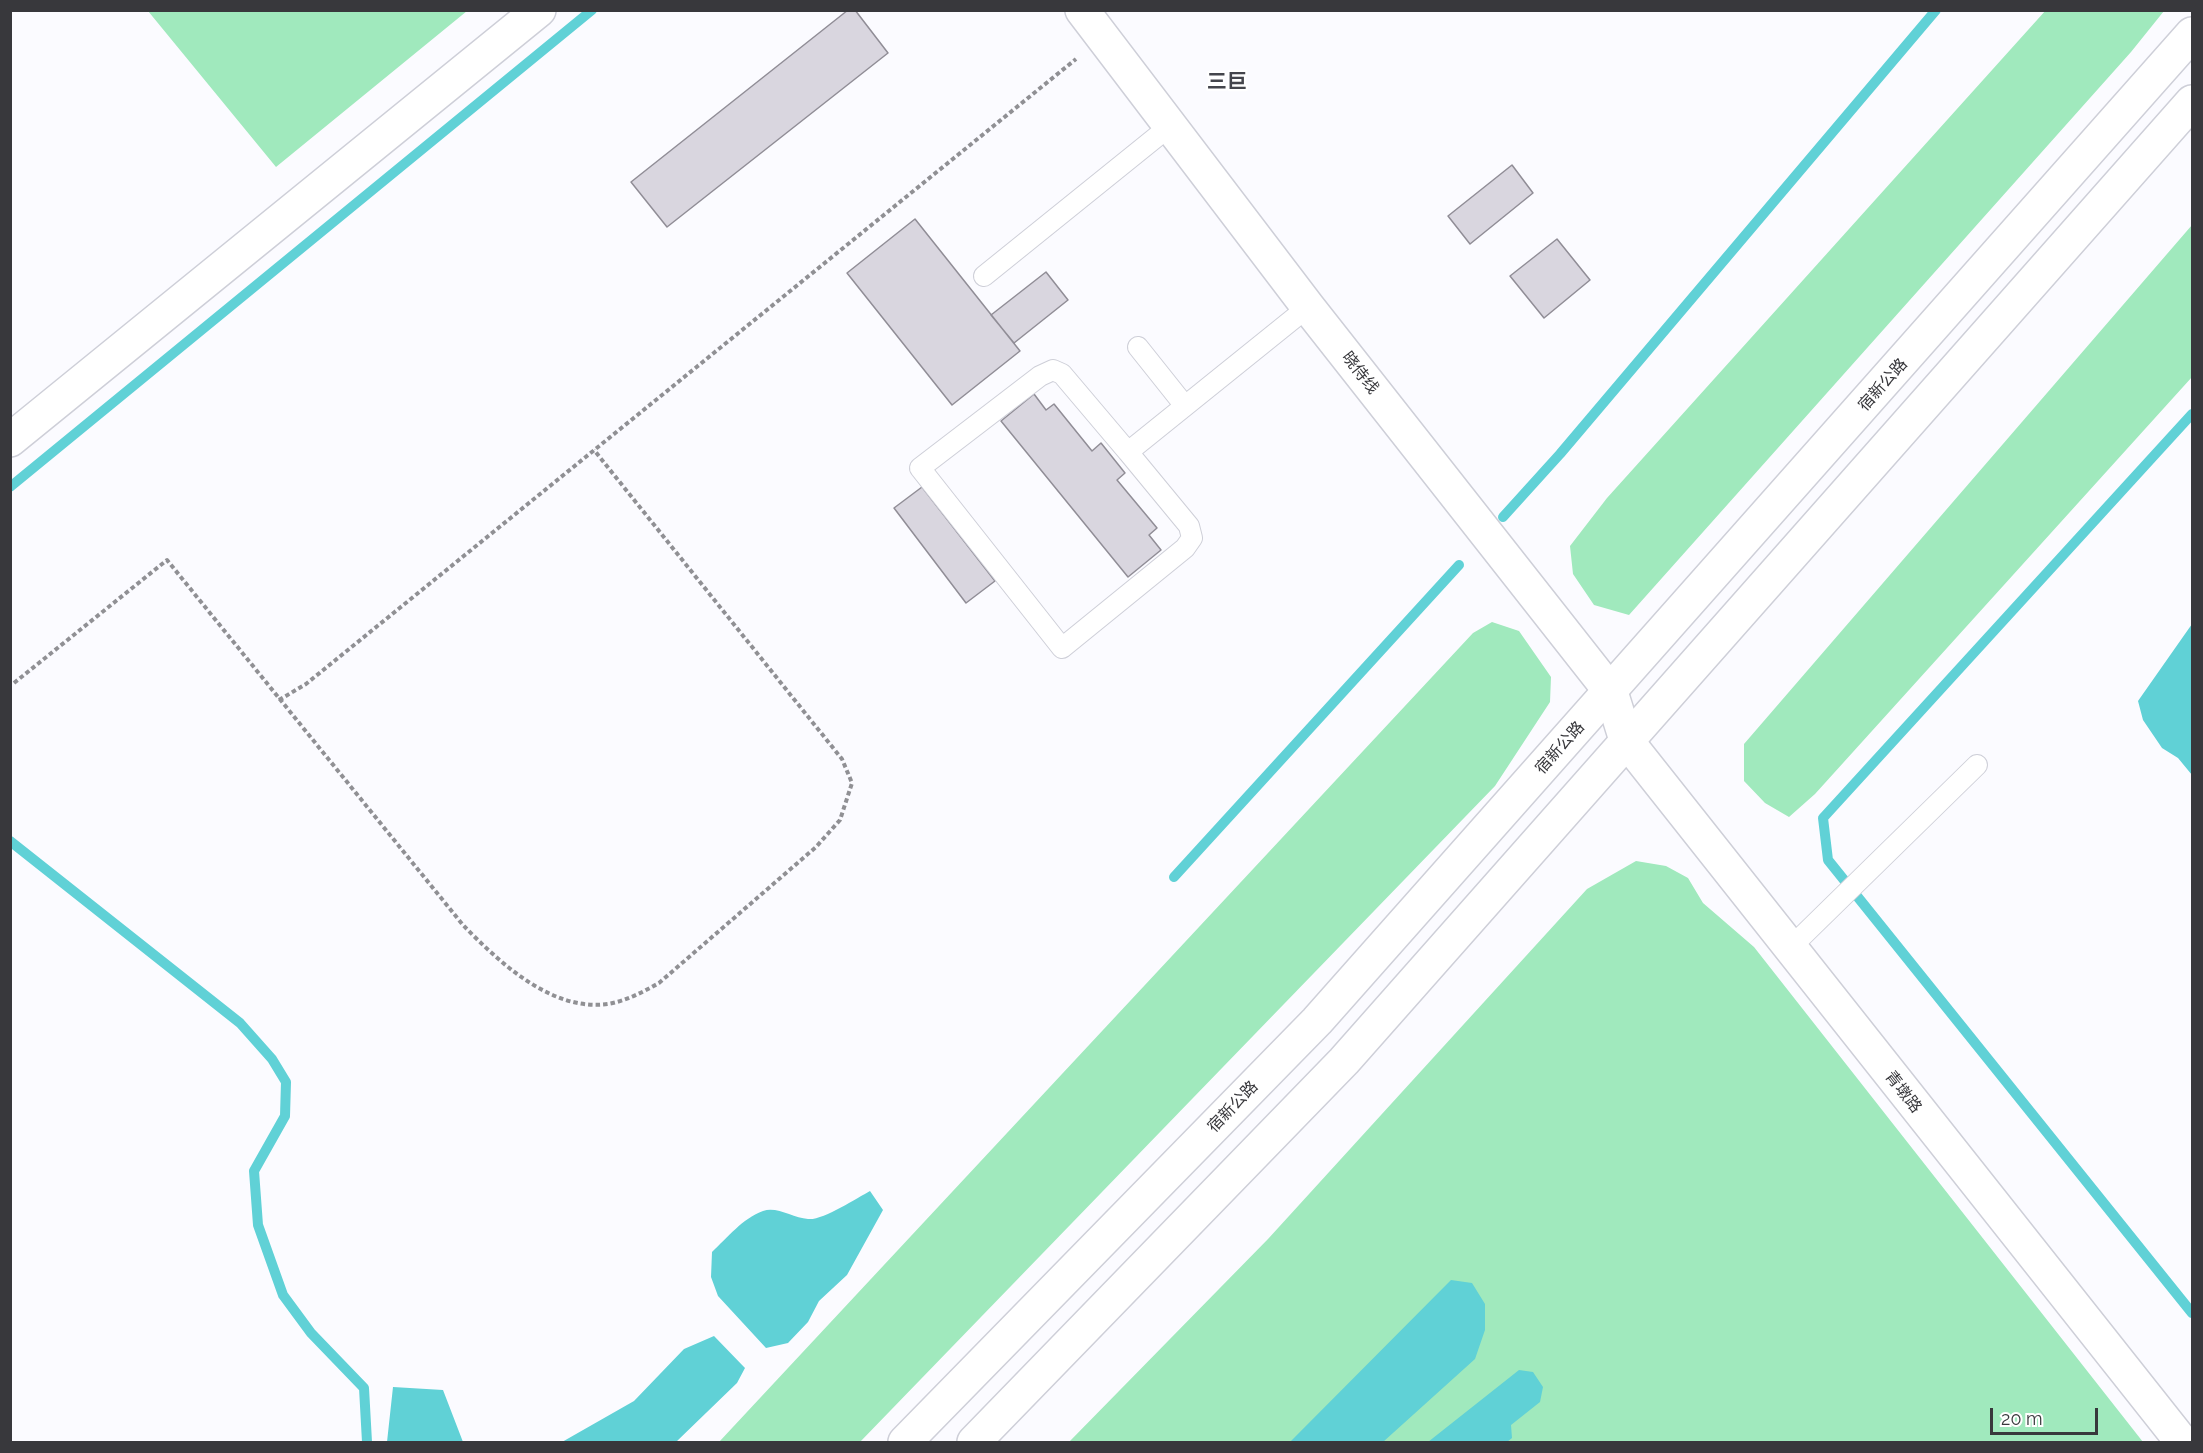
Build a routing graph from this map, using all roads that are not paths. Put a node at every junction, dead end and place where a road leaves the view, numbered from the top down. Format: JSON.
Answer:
{"nodes":[{"id":1,"x":539,"y":10,"type":"edge"},
{"id":2,"x":1082,"y":10,"type":"edge"},
{"id":3,"x":2193,"y":34,"type":"edge"},
{"id":4,"x":2193,"y":102,"type":"edge"},
{"id":5,"x":1170,"y":126,"type":"junction"},
{"id":6,"x":984,"y":276,"type":"dead end"},
{"id":7,"x":1308,"y":307,"type":"junction"},
{"id":8,"x":1138,"y":347,"type":"dead end"},
{"id":9,"x":1185,"y":406,"type":"junction"},
{"id":10,"x":10,"y":440,"type":"edge"},
{"id":11,"x":1128,"y":452,"type":"junction"},
{"id":12,"x":1611,"y":692,"type":"junction"},
{"id":13,"x":1626,"y":740,"type":"junction"},
{"id":14,"x":1977,"y":765,"type":"dead end"},
{"id":15,"x":1790,"y":948,"type":"junction"},
{"id":16,"x":905,"y":1443,"type":"edge"},
{"id":17,"x":974,"y":1443,"type":"edge"},
{"id":18,"x":2182,"y":1443,"type":"edge"}],
"edges":[{"from":1,"to":10,"type":"main road"},
{"from":2,"to":5,"type":"main road","name":"晓侍线"},
{"from":3,"to":12,"type":"main road","name":"宿新公路"},
{"from":4,"to":13,"type":"main road"},
{"from":5,"to":6,"type":"lane"},
{"from":5,"to":7,"type":"main road","name":"晓侍线"},
{"from":7,"to":9,"type":"lane"},
{"from":7,"to":12,"type":"main road","name":"晓侍线"},
{"from":8,"to":9,"type":"lane"},
{"from":9,"to":11,"type":"lane"},
{"from":11,"to":11,"type":"lane"},
{"from":12,"to":13,"type":"main road","name":"晓侍线"},
{"from":12,"to":16,"type":"main road","name":"宿新公路"},
{"from":13,"to":15,"type":"main road","name":"青墩路"},
{"from":13,"to":17,"type":"main road"},
{"from":14,"to":15,"type":"lane"},
{"from":15,"to":18,"type":"main road","name":"青墩路"}]}
